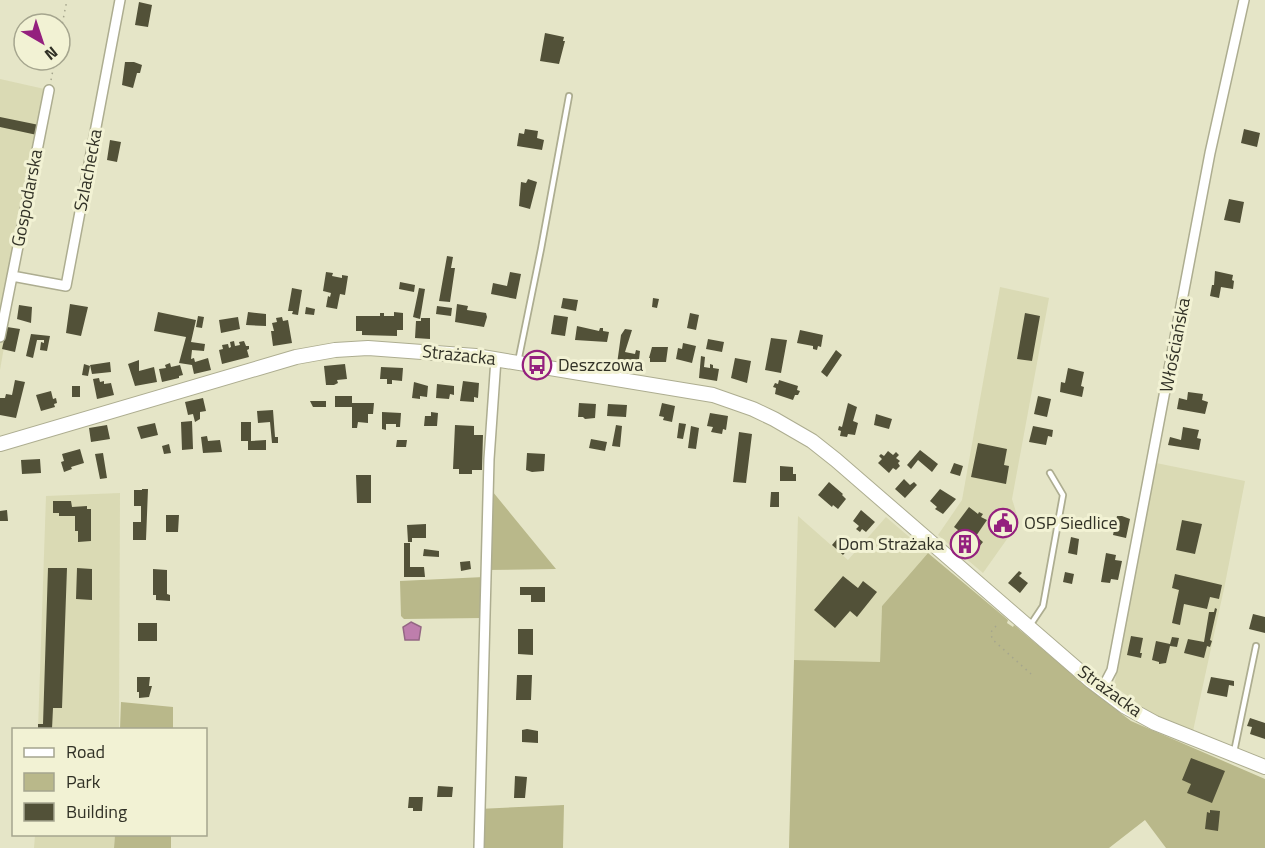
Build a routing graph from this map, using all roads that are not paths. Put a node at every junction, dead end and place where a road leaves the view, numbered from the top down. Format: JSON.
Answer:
{"nodes":[{"id":1,"x":120,"y":0,"type":"edge"},
{"id":2,"x":1244,"y":0,"type":"edge"},
{"id":3,"x":49,"y":90,"type":"road end"},
{"id":4,"x":568,"y":96,"type":"dead end"},
{"id":5,"x":12,"y":276,"type":"junction"},
{"id":6,"x":0,"y":337,"type":"edge"},
{"id":7,"x":496,"y":359,"type":"junction"},
{"id":8,"x":518,"y":362,"type":"junction"},
{"id":9,"x":0,"y":444,"type":"edge"},
{"id":10,"x":1050,"y":473,"type":"dead end"},
{"id":11,"x":1029,"y":627,"type":"junction"},
{"id":12,"x":1256,"y":646,"type":"dead end"},
{"id":13,"x":1102,"y":689,"type":"junction"},
{"id":14,"x":1233,"y":754,"type":"junction"},
{"id":15,"x":1265,"y":767,"type":"edge"},
{"id":16,"x":479,"y":848,"type":"edge"}],
"edges":[{"from":1,"to":5,"type":"street","name":"Szlachecka"},
{"from":2,"to":13,"type":"street","name":"Włościańska"},
{"from":3,"to":5,"type":"street","name":"Gospodarska"},
{"from":4,"to":8,"type":"lane"},
{"from":5,"to":6,"type":"street","name":"Gospodarska"},
{"from":7,"to":8,"type":"street","name":"Strażacka"},
{"from":7,"to":9,"type":"street","name":"Strażacka"},
{"from":7,"to":16,"type":"street"},
{"from":8,"to":11,"type":"street","name":"Strażacka"},
{"from":10,"to":11,"type":"lane"},
{"from":11,"to":13,"type":"street","name":"Strażacka"},
{"from":12,"to":14,"type":"lane"},
{"from":13,"to":14,"type":"street","name":"Strażacka"},
{"from":14,"to":15,"type":"street","name":"Strażacka"}]}
